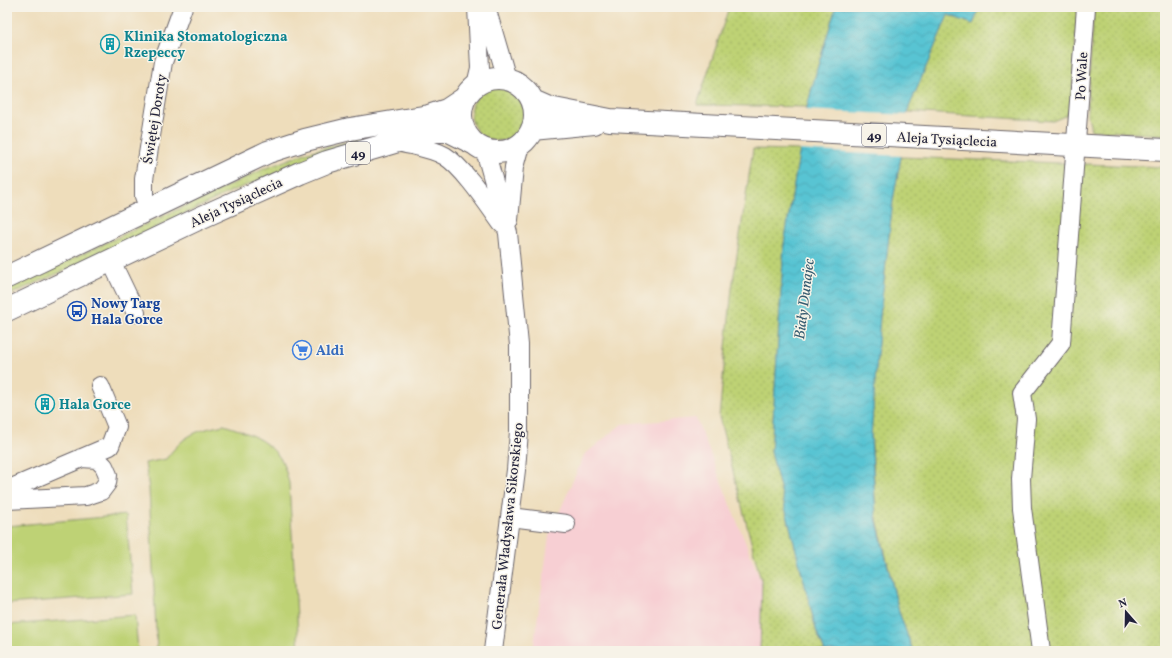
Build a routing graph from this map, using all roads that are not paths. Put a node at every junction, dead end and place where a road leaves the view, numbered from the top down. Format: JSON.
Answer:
{"nodes":[{"id":1,"x":183,"y":7,"type":"edge"},
{"id":2,"x":477,"y":7,"type":"edge"},
{"id":3,"x":486,"y":7,"type":"edge"},
{"id":4,"x":1086,"y":7,"type":"edge"},
{"id":5,"x":507,"y":79,"type":"junction"},
{"id":6,"x":470,"y":92,"type":"junction"},
{"id":7,"x":533,"y":101,"type":"junction"},
{"id":8,"x":610,"y":120,"type":"junction"},
{"id":9,"x":526,"y":137,"type":"junction"},
{"id":10,"x":398,"y":142,"type":"junction"},
{"id":11,"x":479,"y":146,"type":"junction"},
{"id":12,"x":1077,"y":146,"type":"junction"},
{"id":13,"x":1165,"y":150,"type":"edge"},
{"id":14,"x":149,"y":210,"type":"junction"},
{"id":15,"x":508,"y":233,"type":"junction"},
{"id":16,"x":111,"y":261,"type":"junction"},
{"id":17,"x":7,"y":277,"type":"edge"},
{"id":18,"x":7,"y":310,"type":"edge"},
{"id":19,"x":136,"y":313,"type":"dead end"},
{"id":20,"x":100,"y":386,"type":"dead end"},
{"id":21,"x":82,"y":458,"type":"junction"},
{"id":22,"x":7,"y":490,"type":"edge"},
{"id":23,"x":7,"y":500,"type":"edge"},
{"id":24,"x":511,"y":517,"type":"junction"},
{"id":25,"x":566,"y":524,"type":"dead end"},
{"id":26,"x":493,"y":651,"type":"edge"},
{"id":27,"x":1041,"y":651,"type":"edge"}],
"edges":[{"from":1,"to":14,"type":"street","name":"Świętej Doroty"},
{"from":2,"to":6,"type":"street"},
{"from":3,"to":5,"type":"street"},
{"from":4,"to":12,"type":"street","name":"Po Wale"},
{"from":5,"to":6,"type":"main road","number":"49"},
{"from":5,"to":7,"type":"main road"},
{"from":6,"to":11,"type":"main road"},
{"from":6,"to":14,"type":"main road","number":"49"},
{"from":7,"to":8,"type":"main road","name":"Aleja Tysiąclecia","number":"49"},
{"from":7,"to":9,"type":"main road"},
{"from":8,"to":9,"type":"main road","name":"Aleja Tysiąclecia","number":"49"},
{"from":8,"to":12,"type":"main road","name":"Aleja Tysiąclecia","number":"49"},
{"from":9,"to":11,"type":"main road","number":"49"},
{"from":9,"to":15,"type":"street","name":"Generała Władysława Sikorskiego"},
{"from":10,"to":11,"type":"main road","name":"Aleja Tysiąclecia","number":"49"},
{"from":10,"to":15,"type":"street"},
{"from":10,"to":16,"type":"main road","name":"Aleja Tysiąclecia","number":"49"},
{"from":11,"to":15,"type":"street","name":"Generała Władysława Sikorskiego"},
{"from":12,"to":13,"type":"main road","name":"Aleja Tysiąclecia","number":"49"},
{"from":12,"to":27,"type":"street","name":"Po Wale"},
{"from":14,"to":17,"type":"main road","number":"49"},
{"from":15,"to":24,"type":"street","name":"Generała Władysława Sikorskiego"},
{"from":16,"to":18,"type":"main road","name":"Aleja Tysiąclecia","number":"49"},
{"from":16,"to":19,"type":"street"},
{"from":20,"to":21,"type":"street"},
{"from":21,"to":22,"type":"street"},
{"from":21,"to":23,"type":"street"},
{"from":24,"to":25,"type":"street"},
{"from":24,"to":26,"type":"street","name":"Generała Władysława Sikorskiego"}]}
